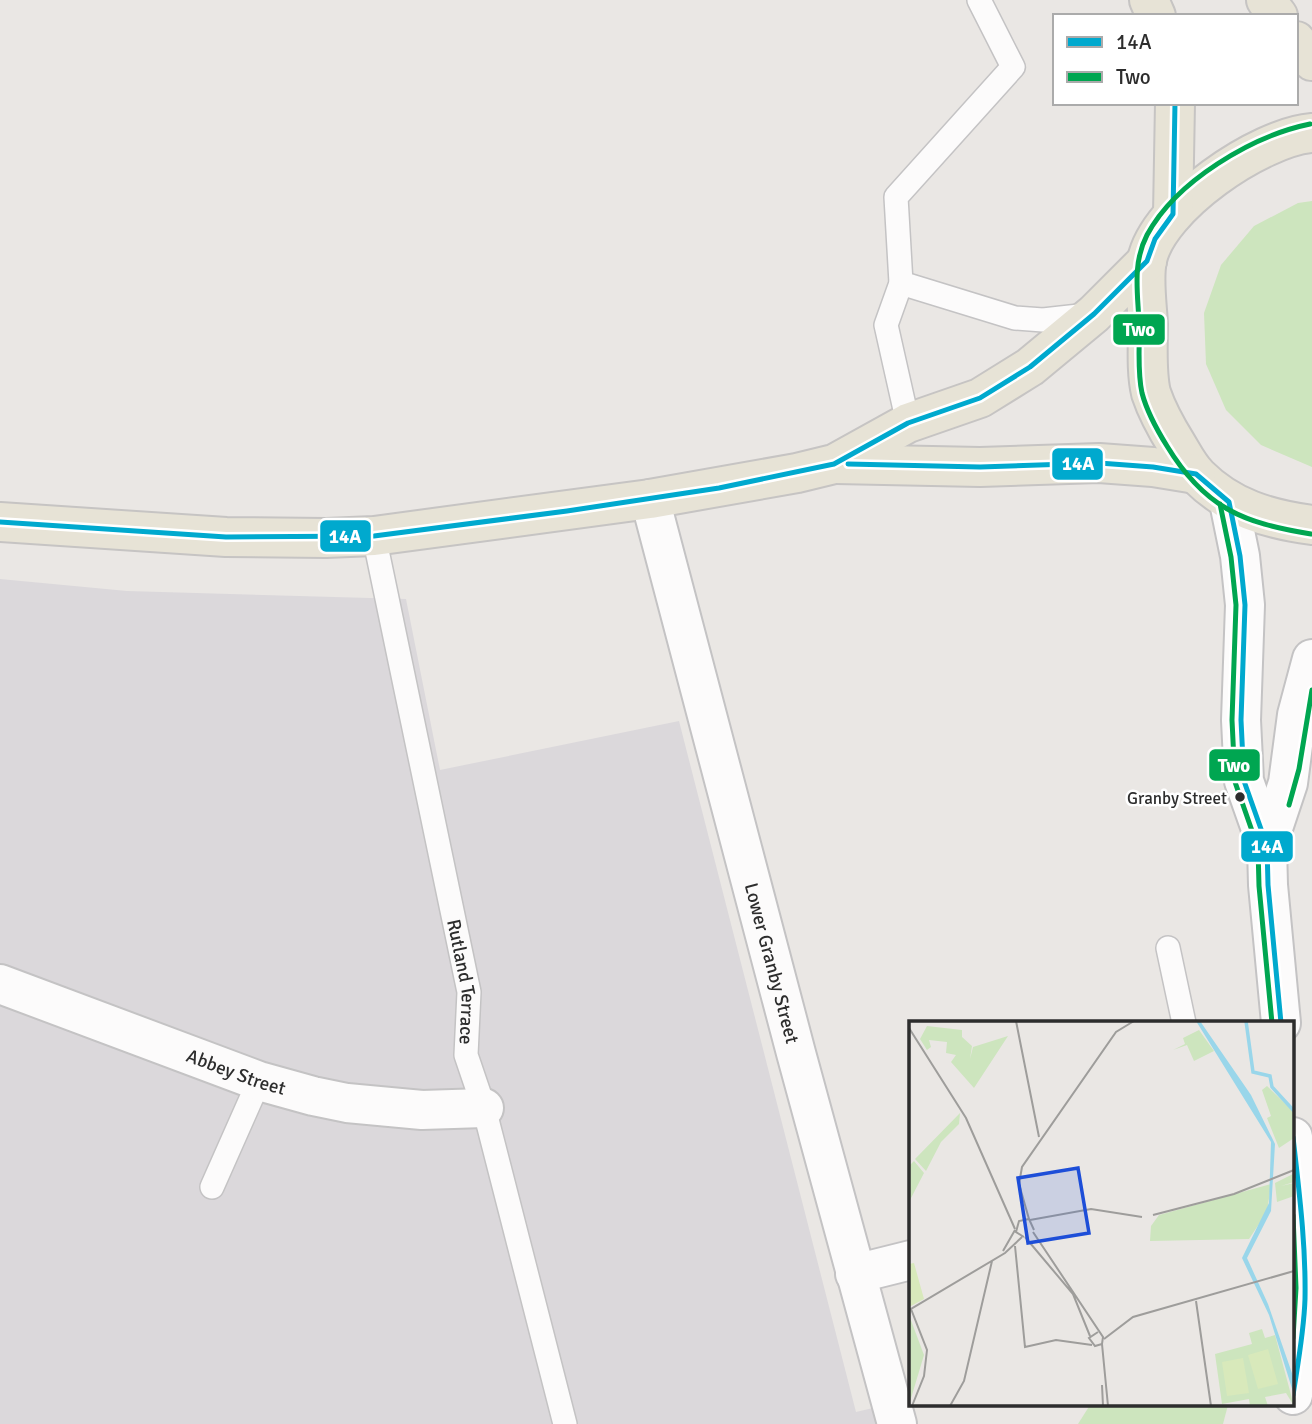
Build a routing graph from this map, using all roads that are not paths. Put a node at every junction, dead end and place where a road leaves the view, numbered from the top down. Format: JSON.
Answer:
{"nodes":[{"id":1,"x":979,"y":0,"type":"edge"},
{"id":2,"x":1298,"y":44,"type":"edge"},
{"id":3,"x":1312,"y":61,"type":"edge"},
{"id":4,"x":1175,"y":105,"type":"edge"},
{"id":5,"x":1312,"y":132,"type":"edge"},
{"id":6,"x":1173,"y":215,"type":"junction"},
{"id":7,"x":1147,"y":261,"type":"junction"},
{"id":8,"x":901,"y":283,"type":"junction"},
{"id":9,"x":1094,"y":314,"type":"junction"},
{"id":10,"x":908,"y":423,"type":"junction"},
{"id":11,"x":834,"y":464,"type":"junction"},
{"id":12,"x":1196,"y":474,"type":"junction"},
{"id":13,"x":650,"y":499,"type":"junction"},
{"id":14,"x":1229,"y":502,"type":"junction"},
{"id":15,"x":0,"y":522,"type":"edge"},
{"id":16,"x":1312,"y":524,"type":"edge"},
{"id":17,"x":374,"y":536,"type":"junction"},
{"id":18,"x":1312,"y":659,"type":"edge"},
{"id":19,"x":1267,"y":846,"type":"junction"},
{"id":20,"x":1168,"y":948,"type":"dead end"},
{"id":21,"x":0,"y":984,"type":"edge"},
{"id":22,"x":1184,"y":1021,"type":"edge"},
{"id":23,"x":1281,"y":1021,"type":"edge"},
{"id":24,"x":259,"y":1081,"type":"junction"},
{"id":25,"x":484,"y":1108,"type":"junction"},
{"id":26,"x":1294,"y":1153,"type":"edge"},
{"id":27,"x":212,"y":1187,"type":"dead end"},
{"id":28,"x":909,"y":1261,"type":"edge"},
{"id":29,"x":855,"y":1275,"type":"junction"},
{"id":30,"x":1309,"y":1289,"type":"edge"},
{"id":31,"x":1294,"y":1388,"type":"edge"},
{"id":32,"x":1291,"y":1406,"type":"edge"},
{"id":33,"x":565,"y":1424,"type":"edge"},
{"id":34,"x":897,"y":1424,"type":"edge"},
{"id":35,"x":1286,"y":1424,"type":"edge"}],
"edges":[{"from":1,"to":8,"type":"lane"},
{"from":2,"to":3,"type":"main road"},
{"from":4,"to":6,"type":"main road"},
{"from":5,"to":6,"type":"main road"},
{"from":6,"to":7,"type":"main road"},
{"from":7,"to":9,"type":"main road"},
{"from":7,"to":12,"type":"main road"},
{"from":8,"to":9,"type":"lane"},
{"from":8,"to":10,"type":"lane"},
{"from":9,"to":10,"type":"main road"},
{"from":10,"to":11,"type":"main road"},
{"from":11,"to":12,"type":"main road"},
{"from":11,"to":13,"type":"main road"},
{"from":12,"to":14,"type":"main road"},
{"from":13,"to":17,"type":"main road"},
{"from":13,"to":29,"type":"street","name":"Lower Granby Street"},
{"from":14,"to":16,"type":"main road"},
{"from":14,"to":19,"type":"street"},
{"from":15,"to":17,"type":"main road"},
{"from":17,"to":25,"type":"lane","name":"Rutland Terrace"},
{"from":18,"to":19,"type":"street"},
{"from":19,"to":23,"type":"street"},
{"from":20,"to":22,"type":"lane"},
{"from":21,"to":24,"type":"street","name":"Abbey Street"},
{"from":24,"to":25,"type":"street","name":"Abbey Street"},
{"from":24,"to":27,"type":"lane"},
{"from":25,"to":33,"type":"lane","name":"Rutland Terrace"},
{"from":26,"to":30,"type":"street"},
{"from":28,"to":29,"type":"street"},
{"from":29,"to":34,"type":"street","name":"Lower Granby Street"},
{"from":30,"to":31,"type":"street"},
{"from":32,"to":35,"type":"street"}]}
